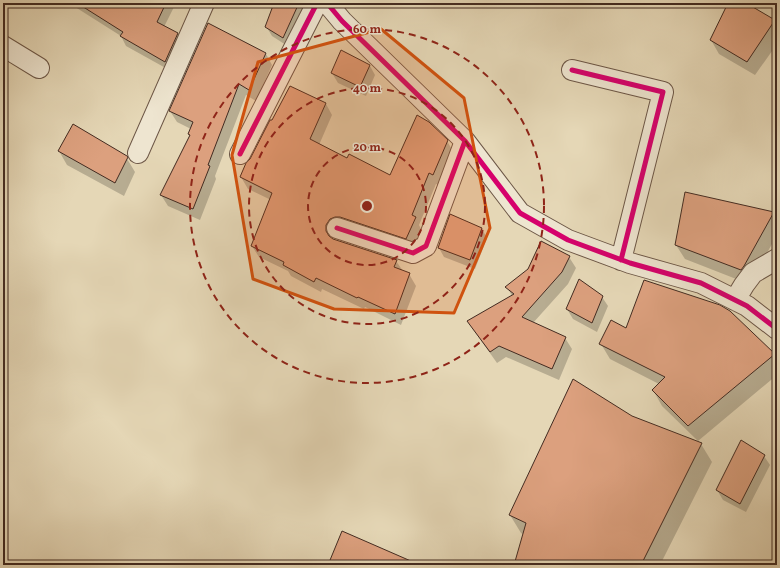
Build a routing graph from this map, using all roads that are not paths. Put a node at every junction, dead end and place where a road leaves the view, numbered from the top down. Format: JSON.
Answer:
{"nodes":[{"id":1,"x":204,"y":3,"type":"edge"},
{"id":2,"x":317,"y":3,"type":"edge"},
{"id":3,"x":327,"y":3,"type":"edge"},
{"id":4,"x":3,"y":46,"type":"edge"},
{"id":5,"x":39,"y":68,"type":"dead end"},
{"id":6,"x":572,"y":70,"type":"dead end"},
{"id":7,"x":465,"y":141,"type":"junction"},
{"id":8,"x":138,"y":153,"type":"dead end"},
{"id":9,"x":240,"y":154,"type":"dead end"},
{"id":10,"x":337,"y":228,"type":"dead end"},
{"id":11,"x":777,"y":259,"type":"edge"},
{"id":12,"x":621,"y":260,"type":"junction"},
{"id":13,"x":735,"y":300,"type":"junction"},
{"id":14,"x":777,"y":329,"type":"edge"}],
"edges":[{"from":1,"to":8,"type":"street"},
{"from":2,"to":9,"type":"street"},
{"from":3,"to":7,"type":"street"},
{"from":4,"to":5,"type":"street"},
{"from":6,"to":12,"type":"street"},
{"from":7,"to":10,"type":"street"},
{"from":7,"to":12,"type":"street"},
{"from":11,"to":13,"type":"street"},
{"from":12,"to":13,"type":"street"},
{"from":13,"to":14,"type":"street"}]}
